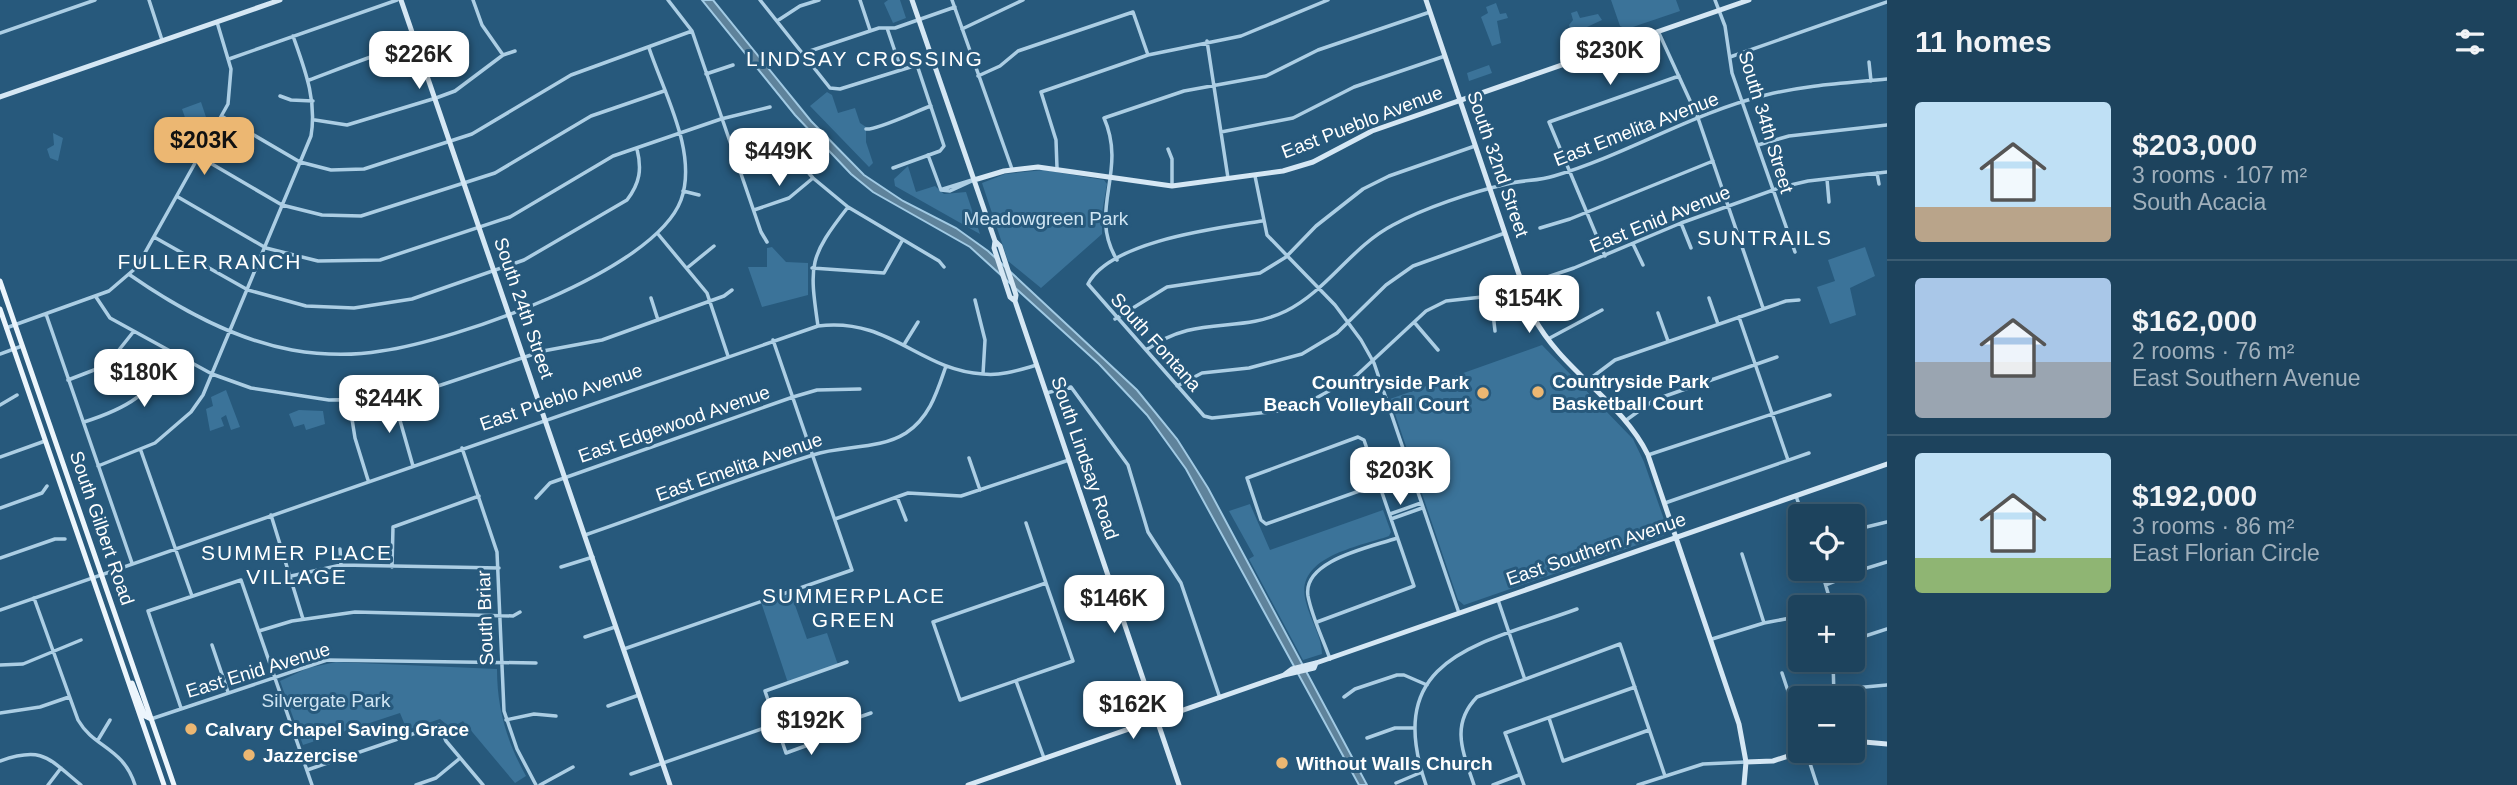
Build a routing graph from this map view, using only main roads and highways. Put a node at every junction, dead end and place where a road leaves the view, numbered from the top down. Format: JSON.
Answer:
{"nodes":[{"id":1,"x":0,"y":281,"type":"edge"},
{"id":2,"x":0,"y":309,"type":"edge"},
{"id":3,"x":97,"y":575,"type":"junction"},
{"id":4,"x":128,"y":678,"type":"junction"},
{"id":5,"x":151,"y":719,"type":"junction"},
{"id":6,"x":164,"y":785,"type":"edge"},
{"id":7,"x":174,"y":785,"type":"edge"}],
"edges":[{"from":1,"to":3,"type":"main road","name":"South Gilbert Road"},
{"from":2,"to":3,"type":"main road","name":"South Gilbert Road"},
{"from":3,"to":4,"type":"main road","name":"South Gilbert Road"},
{"from":3,"to":5,"type":"main road","name":"South Gilbert Road"},
{"from":4,"to":5,"type":"main road"},
{"from":4,"to":6,"type":"main road","name":"South Gilbert Road"},
{"from":5,"to":7,"type":"main road","name":"South Gilbert Road"}]}
